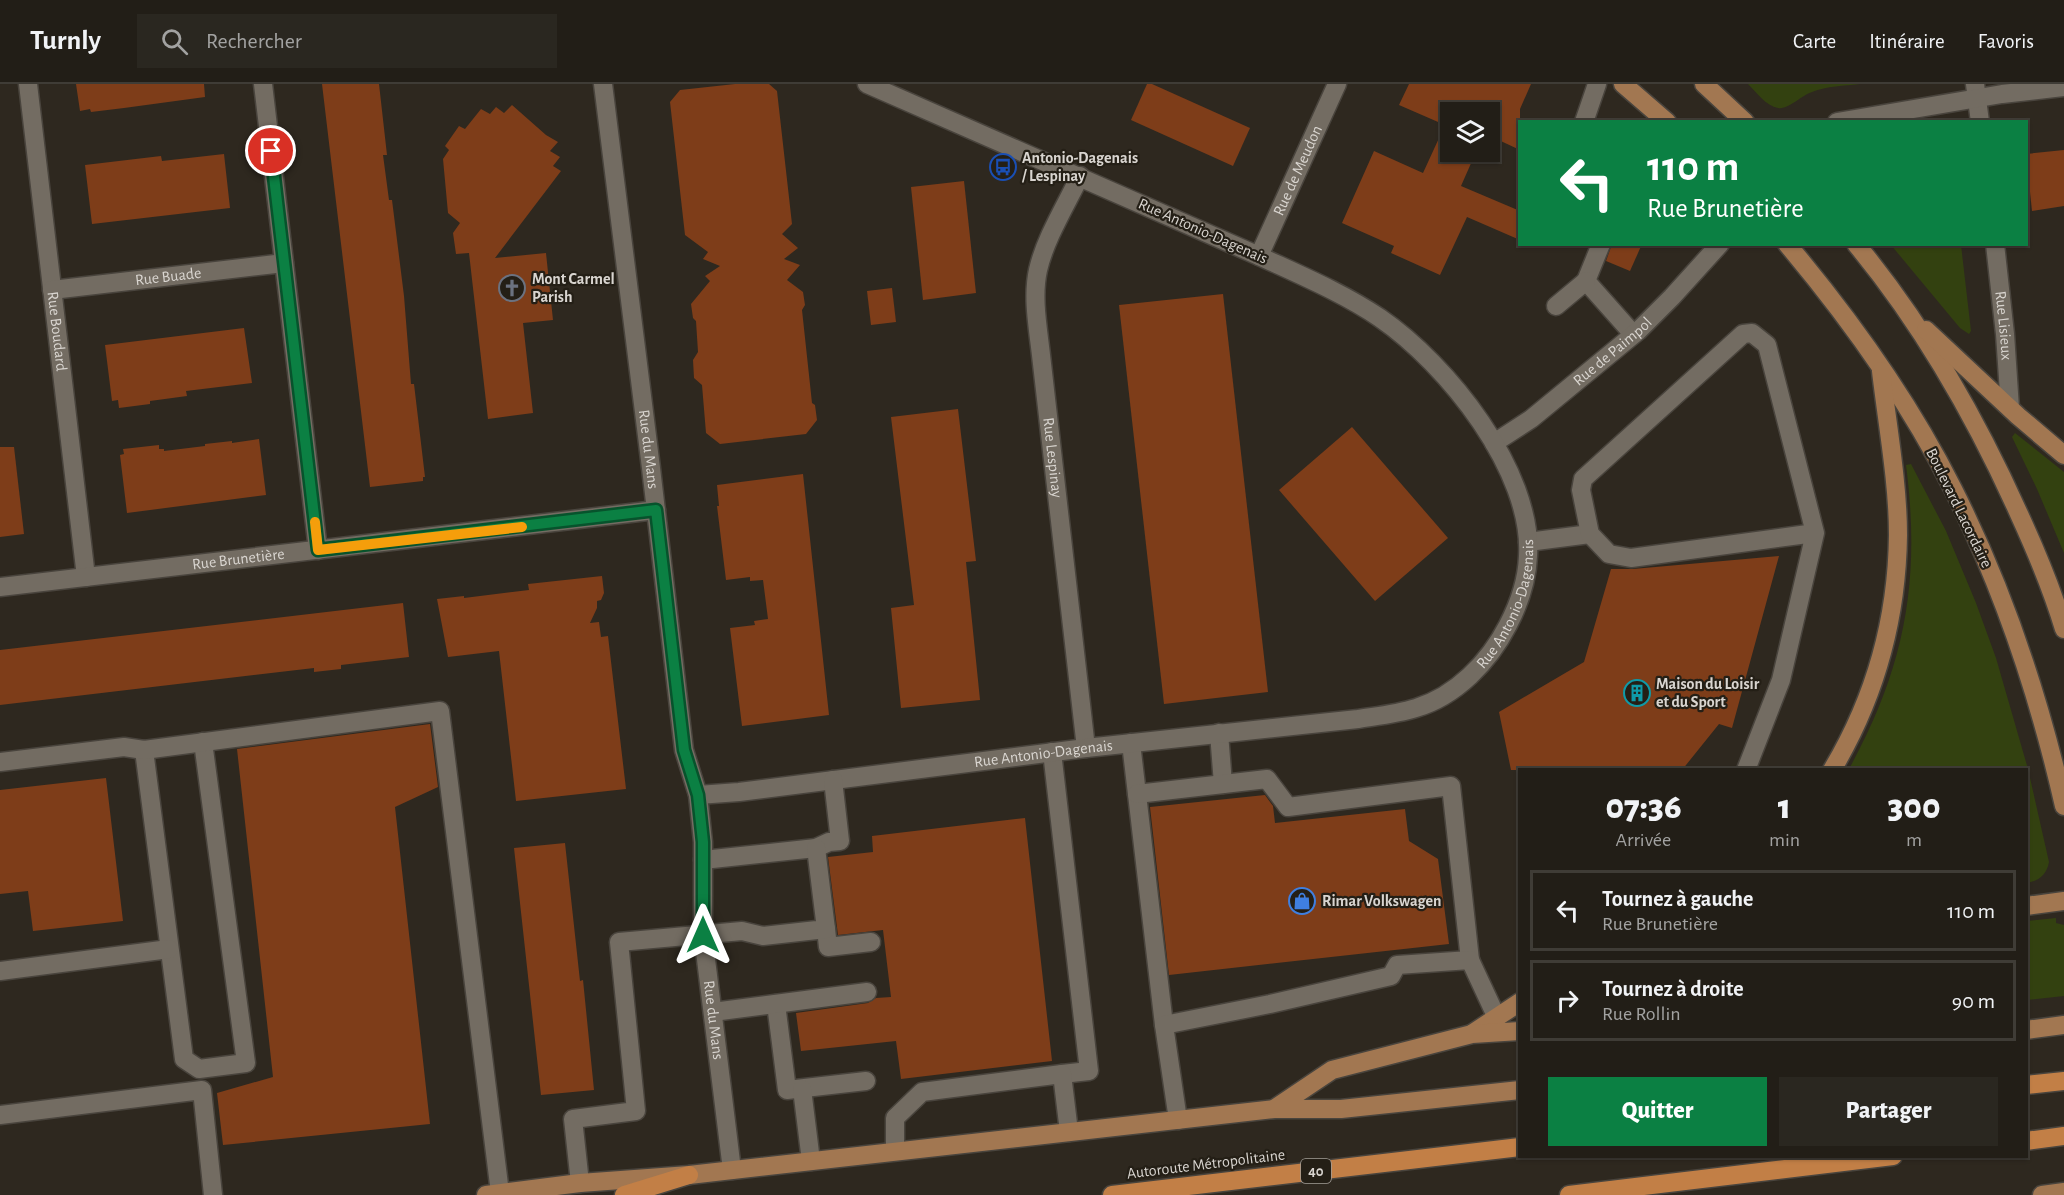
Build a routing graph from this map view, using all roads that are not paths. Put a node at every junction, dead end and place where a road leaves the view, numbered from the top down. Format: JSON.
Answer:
{"nodes":[{"id":1,"x":28,"y":84,"type":"edge"},
{"id":2,"x":263,"y":84,"type":"edge"},
{"id":3,"x":603,"y":84,"type":"edge"},
{"id":4,"x":867,"y":84,"type":"edge"},
{"id":5,"x":1338,"y":84,"type":"edge"},
{"id":6,"x":1597,"y":84,"type":"edge"},
{"id":7,"x":1623,"y":84,"type":"edge"},
{"id":8,"x":1704,"y":84,"type":"edge"},
{"id":9,"x":2064,"y":87,"type":"edge"},
{"id":10,"x":1976,"y":92,"type":"edge"},
{"id":11,"x":1585,"y":120,"type":"edge"},
{"id":12,"x":1665,"y":120,"type":"edge"},
{"id":13,"x":1743,"y":120,"type":"edge"},
{"id":14,"x":1846,"y":120,"type":"edge"},
{"id":15,"x":1980,"y":120,"type":"edge"},
{"id":16,"x":1080,"y":176,"type":"junction"},
{"id":17,"x":1600,"y":246,"type":"edge"},
{"id":18,"x":1788,"y":246,"type":"edge"},
{"id":19,"x":1858,"y":246,"type":"edge"},
{"id":20,"x":1995,"y":246,"type":"edge"},
{"id":21,"x":1712,"y":247,"type":"edge"},
{"id":22,"x":1259,"y":256,"type":"junction"},
{"id":23,"x":284,"y":263,"type":"junction"},
{"id":24,"x":1586,"y":281,"type":"junction"},
{"id":25,"x":52,"y":290,"type":"junction"},
{"id":26,"x":1556,"y":306,"type":"dead end"},
{"id":27,"x":1908,"y":312,"type":"junction"},
{"id":28,"x":1633,"y":334,"type":"junction"},
{"id":29,"x":1880,"y":367,"type":"junction"},
{"id":30,"x":2010,"y":408,"type":"junction"},
{"id":31,"x":1494,"y":443,"type":"junction"},
{"id":32,"x":2064,"y":455,"type":"edge"},
{"id":33,"x":656,"y":510,"type":"junction"},
{"id":34,"x":1815,"y":533,"type":"junction"},
{"id":35,"x":1590,"y":534,"type":"junction"},
{"id":36,"x":1528,"y":542,"type":"junction"},
{"id":37,"x":318,"y":550,"type":"junction"},
{"id":38,"x":86,"y":577,"type":"junction"},
{"id":39,"x":0,"y":587,"type":"edge"},
{"id":40,"x":2064,"y":629,"type":"edge"},
{"id":41,"x":1219,"y":733,"type":"junction"},
{"id":42,"x":203,"y":742,"type":"junction"},
{"id":43,"x":1131,"y":743,"type":"junction"},
{"id":44,"x":1086,"y":748,"type":"junction"},
{"id":45,"x":144,"y":750,"type":"junction"},
{"id":46,"x":1052,"y":752,"type":"junction"},
{"id":47,"x":0,"y":762,"type":"edge"},
{"id":48,"x":1747,"y":768,"type":"edge"},
{"id":49,"x":1833,"y":768,"type":"edge"},
{"id":50,"x":833,"y":780,"type":"junction"},
{"id":51,"x":1223,"y":784,"type":"junction"},
{"id":52,"x":1137,"y":794,"type":"junction"},
{"id":53,"x":698,"y":795,"type":"junction"},
{"id":54,"x":2064,"y":806,"type":"edge"},
{"id":55,"x":816,"y":848,"type":"junction"},
{"id":56,"x":703,"y":860,"type":"junction"},
{"id":57,"x":2064,"y":902,"type":"edge"},
{"id":58,"x":2028,"y":906,"type":"edge"},
{"id":59,"x":826,"y":928,"type":"junction"},
{"id":60,"x":703,"y":935,"type":"junction"},
{"id":61,"x":871,"y":942,"type":"dead end"},
{"id":62,"x":169,"y":949,"type":"junction"},
{"id":63,"x":1470,"y":960,"type":"junction"},
{"id":64,"x":0,"y":971,"type":"edge"},
{"id":65,"x":867,"y":992,"type":"dead end"},
{"id":66,"x":1518,"y":1003,"type":"edge"},
{"id":67,"x":776,"y":1004,"type":"junction"},
{"id":68,"x":713,"y":1012,"type":"junction"},
{"id":69,"x":1497,"y":1018,"type":"junction"},
{"id":70,"x":1164,"y":1025,"type":"junction"},
{"id":71,"x":2064,"y":1025,"type":"edge"},
{"id":72,"x":2028,"y":1030,"type":"edge"},
{"id":73,"x":1518,"y":1031,"type":"edge"},
{"id":74,"x":1472,"y":1034,"type":"junction"},
{"id":75,"x":199,"y":1069,"type":"junction"},
{"id":76,"x":1062,"y":1074,"type":"junction"},
{"id":77,"x":867,"y":1081,"type":"dead end"},
{"id":78,"x":2064,"y":1081,"type":"edge"},
{"id":79,"x":2028,"y":1085,"type":"edge"},
{"id":80,"x":802,"y":1089,"type":"junction"},
{"id":81,"x":202,"y":1090,"type":"junction"},
{"id":82,"x":1518,"y":1090,"type":"edge"},
{"id":83,"x":1274,"y":1109,"type":"junction"},
{"id":84,"x":0,"y":1115,"type":"edge"},
{"id":85,"x":1178,"y":1120,"type":"junction"},
{"id":86,"x":1069,"y":1132,"type":"junction"},
{"id":87,"x":2064,"y":1136,"type":"edge"},
{"id":88,"x":2028,"y":1141,"type":"edge"},
{"id":89,"x":1518,"y":1147,"type":"edge"},
{"id":90,"x":895,"y":1151,"type":"junction"},
{"id":91,"x":1876,"y":1158,"type":"edge"},
{"id":92,"x":811,"y":1161,"type":"junction"},
{"id":93,"x":732,"y":1170,"type":"junction"},
{"id":94,"x":689,"y":1175,"type":"junction"},
{"id":95,"x":580,"y":1183,"type":"junction"},
{"id":96,"x":2064,"y":1192,"type":"edge"},
{"id":97,"x":493,"y":1194,"type":"edge"},
{"id":98,"x":213,"y":1195,"type":"edge"},
{"id":99,"x":624,"y":1195,"type":"edge"},
{"id":100,"x":1112,"y":1195,"type":"edge"},
{"id":101,"x":1569,"y":1195,"type":"edge"},
{"id":102,"x":2042,"y":1195,"type":"edge"}],
"edges":[{"from":1,"to":25,"type":"street","name":"Rue Boudard"},
{"from":2,"to":23,"type":"street"},
{"from":3,"to":33,"type":"street","name":"Rue du Mans"},
{"from":4,"to":16,"type":"street","name":"Rue Antonio-Dagenais"},
{"from":5,"to":22,"type":"street","name":"Rue de Meudon"},
{"from":6,"to":11,"type":"street"},
{"from":7,"to":12,"type":"main road"},
{"from":8,"to":13,"type":"main road"},
{"from":9,"to":10,"type":"street"},
{"from":10,"to":14,"type":"street"},
{"from":10,"to":15,"type":"street"},
{"from":16,"to":22,"type":"street","name":"Rue Antonio-Dagenais"},
{"from":16,"to":44,"type":"street","name":"Rue Lespinay"},
{"from":17,"to":24,"type":"street"},
{"from":18,"to":29,"type":"main road","name":"Boulevard Lacordaire"},
{"from":19,"to":27,"type":"main road"},
{"from":20,"to":30,"type":"street","name":"Rue Lisieux"},
{"from":21,"to":28,"type":"street","name":"Rue de Paimpol"},
{"from":22,"to":31,"type":"street","name":"Rue Antonio-Dagenais"},
{"from":23,"to":25,"type":"street","name":"Rue Buade"},
{"from":23,"to":37,"type":"street"},
{"from":24,"to":26,"type":"street"},
{"from":24,"to":28,"type":"street"},
{"from":25,"to":38,"type":"street","name":"Rue Boudard"},
{"from":27,"to":30,"type":"main road"},
{"from":27,"to":40,"type":"main road"},
{"from":28,"to":31,"type":"street","name":"Rue de Paimpol"},
{"from":29,"to":49,"type":"main road"},
{"from":29,"to":54,"type":"main road","name":"Boulevard Lacordaire"},
{"from":30,"to":32,"type":"main road"},
{"from":31,"to":36,"type":"street","name":"Rue Antonio-Dagenais"},
{"from":33,"to":37,"type":"street","name":"Rue Brunetière"},
{"from":33,"to":53,"type":"street","name":"Rue du Mans"},
{"from":34,"to":35,"type":"street"},
{"from":34,"to":35,"type":"street"},
{"from":34,"to":48,"type":"street"},
{"from":35,"to":36,"type":"street"},
{"from":36,"to":41,"type":"street","name":"Rue Antonio-Dagenais"},
{"from":37,"to":38,"type":"street","name":"Rue Brunetière"},
{"from":38,"to":39,"type":"street","name":"Rue Brunetière"},
{"from":41,"to":43,"type":"street","name":"Rue Antonio-Dagenais"},
{"from":41,"to":51,"type":"street"},
{"from":42,"to":45,"type":"street"},
{"from":42,"to":75,"type":"street"},
{"from":42,"to":97,"type":"street"},
{"from":43,"to":44,"type":"street","name":"Rue Antonio-Dagenais"},
{"from":43,"to":52,"type":"street"},
{"from":44,"to":46,"type":"street","name":"Rue Antonio-Dagenais"},
{"from":45,"to":47,"type":"street"},
{"from":45,"to":62,"type":"street"},
{"from":46,"to":50,"type":"street","name":"Rue Antonio-Dagenais"},
{"from":46,"to":76,"type":"street"},
{"from":50,"to":53,"type":"street","name":"Rue Antonio-Dagenais"},
{"from":50,"to":55,"type":"street"},
{"from":51,"to":52,"type":"street"},
{"from":51,"to":63,"type":"street"},
{"from":52,"to":70,"type":"street"},
{"from":53,"to":56,"type":"street","name":"Rue du Mans"},
{"from":55,"to":56,"type":"street"},
{"from":55,"to":59,"type":"street"},
{"from":56,"to":60,"type":"street","name":"Rue du Mans"},
{"from":57,"to":58,"type":"main road"},
{"from":59,"to":60,"type":"street"},
{"from":59,"to":61,"type":"street"},
{"from":60,"to":68,"type":"street","name":"Rue du Mans"},
{"from":60,"to":95,"type":"street"},
{"from":62,"to":64,"type":"street"},
{"from":62,"to":75,"type":"street"},
{"from":63,"to":69,"type":"street"},
{"from":63,"to":70,"type":"street"},
{"from":65,"to":67,"type":"street"},
{"from":66,"to":69,"type":"main road"},
{"from":67,"to":68,"type":"street"},
{"from":67,"to":80,"type":"street"},
{"from":68,"to":93,"type":"street","name":"Rue du Mans"},
{"from":69,"to":74,"type":"main road"},
{"from":70,"to":85,"type":"street"},
{"from":71,"to":72,"type":"main road"},
{"from":73,"to":74,"type":"main road"},
{"from":74,"to":83,"type":"main road"},
{"from":75,"to":81,"type":"street"},
{"from":76,"to":86,"type":"street"},
{"from":76,"to":90,"type":"street"},
{"from":77,"to":80,"type":"street"},
{"from":78,"to":79,"type":"highway"},
{"from":80,"to":92,"type":"street"},
{"from":81,"to":84,"type":"street"},
{"from":81,"to":98,"type":"street"},
{"from":82,"to":83,"type":"main road"},
{"from":83,"to":85,"type":"main road"},
{"from":85,"to":86,"type":"main road"},
{"from":86,"to":90,"type":"main road"},
{"from":87,"to":88,"type":"highway"},
{"from":89,"to":100,"type":"highway","name":"Autoroute Métropolitaine","number":"40"},
{"from":90,"to":92,"type":"main road"},
{"from":91,"to":101,"type":"highway"},
{"from":92,"to":93,"type":"main road"},
{"from":93,"to":94,"type":"main road"},
{"from":94,"to":95,"type":"main road"},
{"from":94,"to":99,"type":"highway"},
{"from":95,"to":97,"type":"main road"},
{"from":96,"to":102,"type":"main road"}]}
